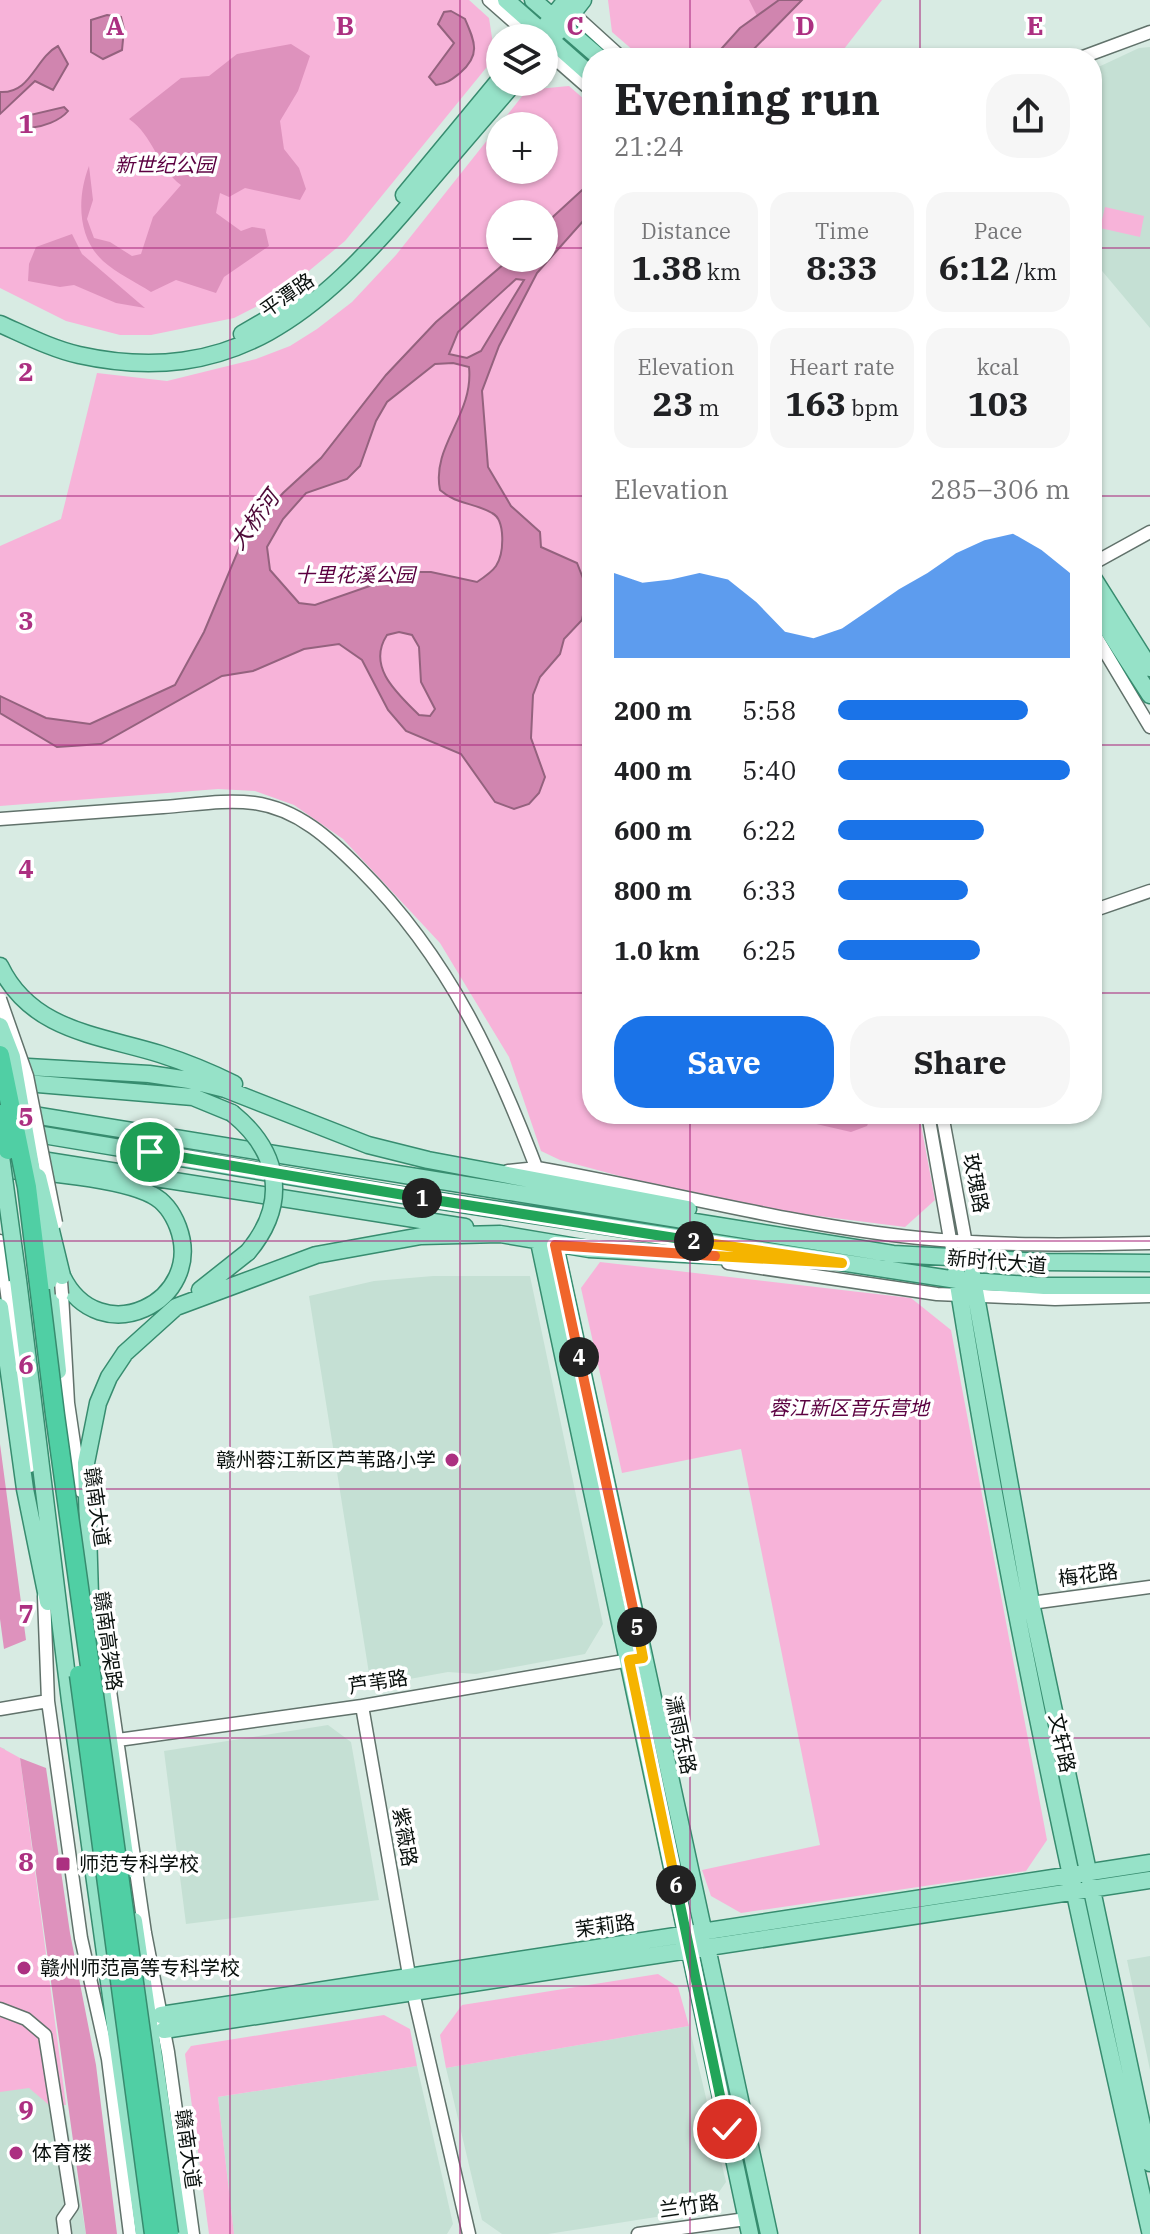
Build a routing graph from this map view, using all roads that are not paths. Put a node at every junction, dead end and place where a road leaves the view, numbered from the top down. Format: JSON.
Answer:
{"nodes":[{"id":1,"x":489,"y":0,"type":"edge"},
{"id":2,"x":506,"y":0,"type":"edge"},
{"id":3,"x":533,"y":0,"type":"edge"},
{"id":4,"x":565,"y":8,"type":"edge"},
{"id":5,"x":519,"y":24,"type":"edge"},
{"id":6,"x":526,"y":24,"type":"edge"},
{"id":7,"x":1150,"y":32,"type":"edge"},
{"id":8,"x":593,"y":48,"type":"edge"},
{"id":9,"x":611,"y":48,"type":"edge"},
{"id":10,"x":1102,"y":50,"type":"edge"},
{"id":11,"x":558,"y":53,"type":"edge"},
{"id":12,"x":558,"y":58,"type":"edge"},
{"id":13,"x":582,"y":69,"type":"edge"},
{"id":14,"x":582,"y":81,"type":"edge"},
{"id":15,"x":486,"y":96,"type":"edge"},
{"id":16,"x":503,"y":96,"type":"edge"},
{"id":17,"x":0,"y":312,"type":"edge"},
{"id":18,"x":0,"y":324,"type":"edge"},
{"id":19,"x":1150,"y":532,"type":"edge"},
{"id":20,"x":1102,"y":558,"type":"edge"},
{"id":21,"x":1102,"y":592,"type":"edge"},
{"id":22,"x":1102,"y":621,"type":"edge"},
{"id":23,"x":1102,"y":647,"type":"edge"},
{"id":24,"x":1150,"y":668,"type":"edge"},
{"id":25,"x":1150,"y":695,"type":"edge"},
{"id":26,"x":1150,"y":727,"type":"edge"},
{"id":27,"x":0,"y":819,"type":"edge"},
{"id":28,"x":1150,"y":891,"type":"edge"},
{"id":29,"x":1102,"y":908,"type":"edge"},
{"id":30,"x":0,"y":966,"type":"edge"},
{"id":31,"x":0,"y":999,"type":"edge"},
{"id":32,"x":0,"y":1026,"type":"edge"},
{"id":33,"x":0,"y":1055,"type":"edge"},
{"id":34,"x":0,"y":1065,"type":"edge"},
{"id":35,"x":0,"y":1081,"type":"edge"},
{"id":36,"x":0,"y":1112,"type":"edge"},
{"id":37,"x":296,"y":1116,"type":"junction"},
{"id":38,"x":930,"y":1124,"type":"edge"},
{"id":39,"x":944,"y":1124,"type":"edge"},
{"id":40,"x":0,"y":1127,"type":"edge"},
{"id":41,"x":0,"y":1149,"type":"edge"},
{"id":42,"x":0,"y":1155,"type":"edge"},
{"id":43,"x":0,"y":1170,"type":"edge"},
{"id":44,"x":498,"y":1172,"type":"junction"},
{"id":45,"x":539,"y":1174,"type":"junction"},
{"id":46,"x":448,"y":1184,"type":"junction"},
{"id":47,"x":500,"y":1234,"type":"junction"},
{"id":48,"x":950,"y":1240,"type":"junction"},
{"id":49,"x":0,"y":1241,"type":"edge"},
{"id":50,"x":966,"y":1242,"type":"junction"},
{"id":51,"x":547,"y":1243,"type":"junction"},
{"id":52,"x":1150,"y":1243,"type":"edge"},
{"id":53,"x":846,"y":1246,"type":"junction"},
{"id":54,"x":665,"y":1253,"type":"junction"},
{"id":55,"x":962,"y":1259,"type":"junction"},
{"id":56,"x":842,"y":1263,"type":"junction"},
{"id":57,"x":1150,"y":1263,"type":"edge"},
{"id":58,"x":57,"y":1276,"type":"junction"},
{"id":59,"x":12,"y":1281,"type":"junction"},
{"id":60,"x":1150,"y":1286,"type":"edge"},
{"id":61,"x":966,"y":1288,"type":"junction"},
{"id":62,"x":1150,"y":1296,"type":"edge"},
{"id":63,"x":0,"y":1307,"type":"edge"},
{"id":64,"x":176,"y":1307,"type":"junction"},
{"id":65,"x":0,"y":1344,"type":"edge"},
{"id":66,"x":89,"y":1552,"type":"junction"},
{"id":67,"x":40,"y":1567,"type":"junction"},
{"id":68,"x":1150,"y":1587,"type":"edge"},
{"id":69,"x":90,"y":1596,"type":"junction"},
{"id":70,"x":1031,"y":1603,"type":"junction"},
{"id":71,"x":45,"y":1610,"type":"junction"},
{"id":72,"x":636,"y":1659,"type":"junction"},
{"id":73,"x":48,"y":1701,"type":"junction"},
{"id":74,"x":70,"y":1701,"type":"junction"},
{"id":75,"x":362,"y":1706,"type":"junction"},
{"id":76,"x":0,"y":1709,"type":"edge"},
{"id":77,"x":118,"y":1740,"type":"junction"},
{"id":78,"x":1150,"y":1863,"type":"edge"},
{"id":79,"x":1087,"y":1873,"type":"junction"},
{"id":80,"x":1150,"y":1880,"type":"edge"},
{"id":81,"x":1077,"y":1886,"type":"junction"},
{"id":82,"x":696,"y":1940,"type":"junction"},
{"id":83,"x":409,"y":1975,"type":"junction"},
{"id":84,"x":413,"y":1992,"type":"junction"},
{"id":85,"x":0,"y":2009,"type":"edge"},
{"id":86,"x":162,"y":2022,"type":"junction"},
{"id":87,"x":1150,"y":2160,"type":"edge"},
{"id":88,"x":748,"y":2226,"type":"edge"},
{"id":89,"x":1150,"y":2231,"type":"edge"},
{"id":90,"x":65,"y":2234,"type":"edge"},
{"id":91,"x":130,"y":2234,"type":"edge"},
{"id":92,"x":144,"y":2234,"type":"edge"},
{"id":93,"x":154,"y":2234,"type":"edge"},
{"id":94,"x":169,"y":2234,"type":"edge"},
{"id":95,"x":180,"y":2234,"type":"edge"},
{"id":96,"x":193,"y":2234,"type":"edge"},
{"id":97,"x":469,"y":2234,"type":"edge"},
{"id":98,"x":638,"y":2234,"type":"edge"},
{"id":99,"x":769,"y":2234,"type":"edge"}],
"edges":[{"from":1,"to":5,"type":"street"},
{"from":2,"to":6,"type":"main road"},
{"from":3,"to":4,"type":"main road"},
{"from":4,"to":8,"type":"main road"},
{"from":4,"to":9,"type":"street"},
{"from":7,"to":10,"type":"street"},
{"from":11,"to":13,"type":"main road"},
{"from":12,"to":14,"type":"street"},
{"from":15,"to":17,"type":"main road","name":"平潭路"},
{"from":16,"to":18,"type":"main road","name":"平潭路"},
{"from":19,"to":20,"type":"street"},
{"from":21,"to":24,"type":"main road"},
{"from":22,"to":25,"type":"main road"},
{"from":23,"to":26,"type":"street"},
{"from":27,"to":45,"type":"street"},
{"from":28,"to":29,"type":"street"},
{"from":30,"to":37,"type":"main road"},
{"from":31,"to":58,"type":"street","bridge":true},
{"from":32,"to":58,"type":"main road","name":"赣南大道","bridge":true},
{"from":33,"to":94,"type":"highway","name":"赣南高架路","bridge":true},
{"from":34,"to":37,"type":"main road"},
{"from":35,"to":64,"type":"main road","bridge":true},
{"from":36,"to":46,"type":"main road"},
{"from":36,"to":93,"type":"highway","name":"赣南高架路","bridge":true},
{"from":37,"to":44,"type":"main road"},
{"from":38,"to":48,"type":"street","name":"玫瑰路"},
{"from":39,"to":50,"type":"street","name":"玫瑰路"},
{"from":40,"to":56,"type":"main road"},
{"from":41,"to":59,"type":"main road","bridge":true},
{"from":42,"to":47,"type":"main road"},
{"from":43,"to":58,"type":"main road"},
{"from":44,"to":45,"type":"main road"},
{"from":44,"to":46,"type":"main road"},
{"from":45,"to":48,"type":"street"},
{"from":45,"to":53,"type":"main road"},
{"from":46,"to":53,"type":"main road"},
{"from":47,"to":51,"type":"main road"},
{"from":47,"to":64,"type":"main road"},
{"from":48,"to":50,"type":"street"},
{"from":48,"to":55,"type":"street","name":"玫瑰路"},
{"from":49,"to":59,"type":"street"},
{"from":50,"to":52,"type":"street"},
{"from":50,"to":55,"type":"street","name":"玫瑰路"},
{"from":51,"to":54,"type":"main road"},
{"from":51,"to":72,"type":"main road","name":"潇雨东路"},
{"from":53,"to":55,"type":"main road"},
{"from":54,"to":56,"type":"main road"},
{"from":54,"to":61,"type":"street"},
{"from":55,"to":57,"type":"main road"},
{"from":55,"to":61,"type":"main road","name":"文轩路"},
{"from":56,"to":61,"type":"main road","name":"新时代大道"},
{"from":58,"to":66,"type":"street","bridge":true},
{"from":58,"to":69,"type":"main road","name":"赣南大道"},
{"from":59,"to":67,"type":"street"},
{"from":59,"to":74,"type":"main road"},
{"from":60,"to":61,"type":"main road","name":"新时代大道"},
{"from":61,"to":62,"type":"street"},
{"from":61,"to":70,"type":"main road","name":"文轩路"},
{"from":61,"to":81,"type":"main road","name":"文轩路"},
{"from":63,"to":67,"type":"main road"},
{"from":64,"to":66,"type":"main road"},
{"from":65,"to":71,"type":"street"},
{"from":66,"to":69,"type":"main road"},
{"from":66,"to":77,"type":"street"},
{"from":67,"to":71,"type":"street"},
{"from":67,"to":74,"type":"main road"},
{"from":68,"to":70,"type":"street","name":"梅花路"},
{"from":69,"to":95,"type":"main road","name":"赣南大道"},
{"from":70,"to":79,"type":"main road","name":"文轩路"},
{"from":71,"to":73,"type":"street"},
{"from":72,"to":75,"type":"street","name":"芦苇路"},
{"from":72,"to":82,"type":"main road","name":"潇雨东路"},
{"from":73,"to":76,"type":"street"},
{"from":73,"to":91,"type":"street"},
{"from":74,"to":92,"type":"main road"},
{"from":75,"to":77,"type":"street","name":"芦苇路"},
{"from":75,"to":83,"type":"street","name":"紫薇路"},
{"from":77,"to":86,"type":"street"},
{"from":78,"to":79,"type":"main road","name":"茉莉路"},
{"from":79,"to":81,"type":"main road","name":"茉莉路"},
{"from":80,"to":81,"type":"main road","name":"茉莉路"},
{"from":81,"to":82,"type":"main road","name":"茉莉路"},
{"from":81,"to":87,"type":"main road","name":"文轩路"},
{"from":81,"to":89,"type":"main road","name":"文轩路"},
{"from":82,"to":83,"type":"main road","name":"茉莉路"},
{"from":82,"to":84,"type":"main road","name":"茉莉路"},
{"from":82,"to":88,"type":"main road","name":"潇雨东路"},
{"from":82,"to":99,"type":"main road","name":"潇雨东路"},
{"from":83,"to":86,"type":"main road","name":"茉莉路"},
{"from":84,"to":86,"type":"main road","name":"茉莉路"},
{"from":84,"to":97,"type":"street"},
{"from":85,"to":90,"type":"street"},
{"from":86,"to":96,"type":"street"},
{"from":88,"to":98,"type":"street","name":"兰竹路"}]}
